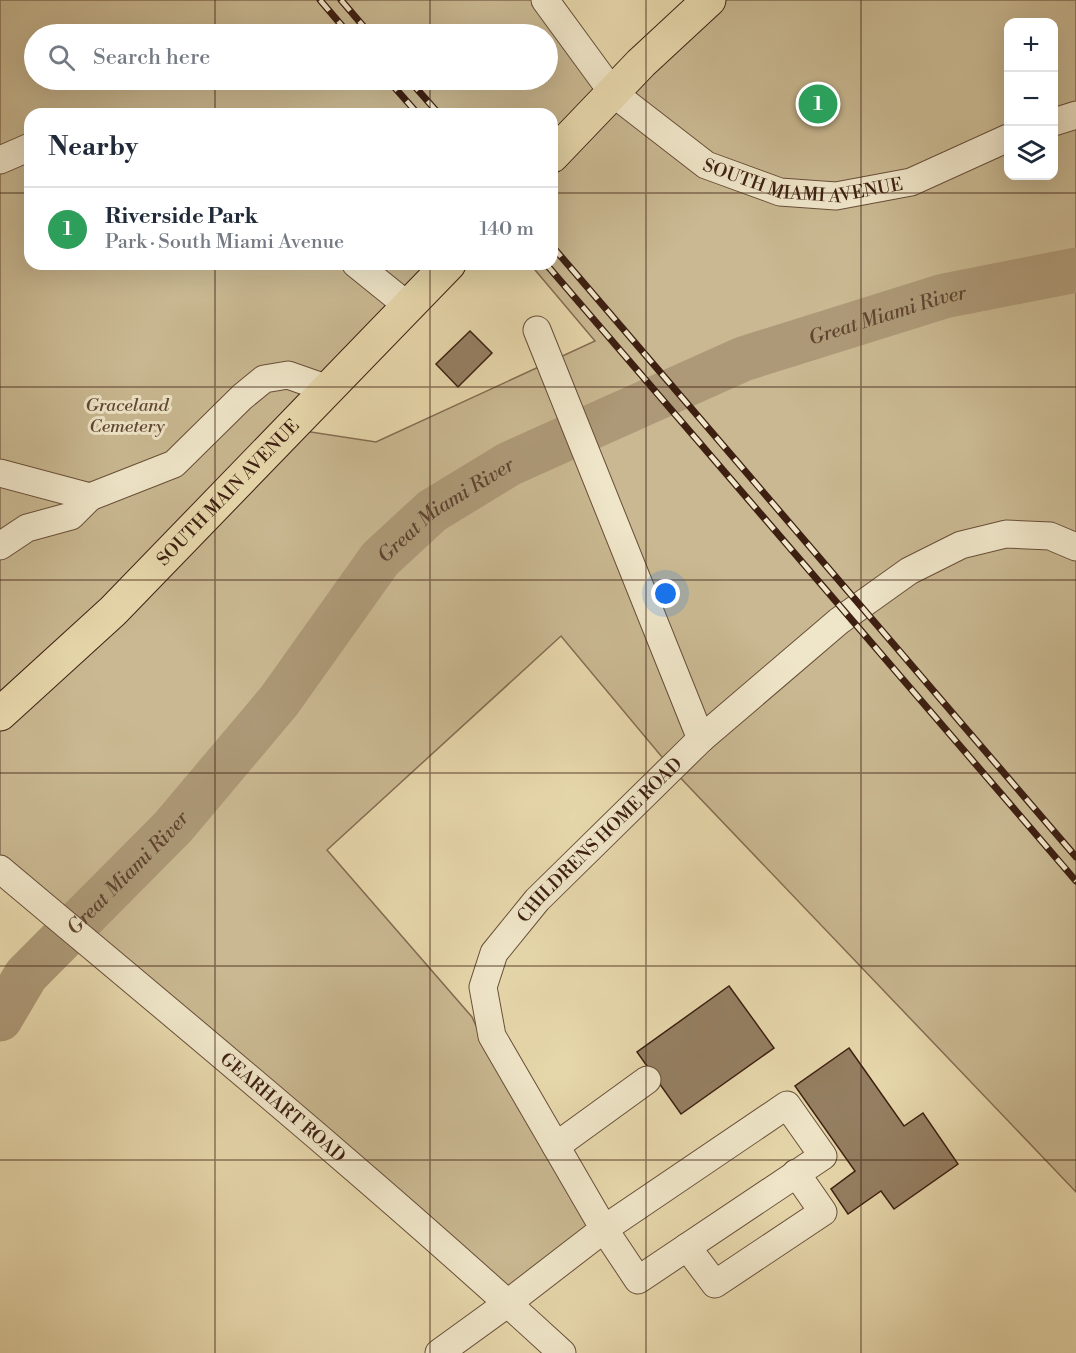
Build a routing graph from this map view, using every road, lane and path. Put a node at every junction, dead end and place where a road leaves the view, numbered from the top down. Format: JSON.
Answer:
{"nodes":[{"id":1,"x":545,"y":0,"type":"edge"},
{"id":2,"x":679,"y":0,"type":"edge"},
{"id":3,"x":709,"y":0,"type":"edge"},
{"id":4,"x":641,"y":63,"type":"junction"},
{"id":5,"x":613,"y":93,"type":"junction"},
{"id":6,"x":1076,"y":115,"type":"edge"},
{"id":7,"x":1058,"y":120,"type":"edge"},
{"id":8,"x":1004,"y":140,"type":"edge"},
{"id":9,"x":24,"y":150,"type":"edge"},
{"id":10,"x":558,"y":150,"type":"edge"},
{"id":11,"x":0,"y":160,"type":"edge"},
{"id":12,"x":363,"y":270,"type":"edge"},
{"id":13,"x":443,"y":270,"type":"edge"},
{"id":14,"x":408,"y":306,"type":"junction"},
{"id":15,"x":537,"y":330,"type":"dead end"},
{"id":16,"x":328,"y":389,"type":"junction"},
{"id":17,"x":0,"y":472,"type":"edge"},
{"id":18,"x":90,"y":497,"type":"junction"},
{"id":19,"x":0,"y":546,"type":"edge"},
{"id":20,"x":1076,"y":547,"type":"edge"},
{"id":21,"x":0,"y":714,"type":"edge"},
{"id":22,"x":701,"y":740,"type":"junction"},
{"id":23,"x":0,"y":869,"type":"edge"},
{"id":24,"x":647,"y":1080,"type":"dead end"},
{"id":25,"x":556,"y":1146,"type":"junction"},
{"id":26,"x":796,"y":1173,"type":"junction"},
{"id":27,"x":604,"y":1229,"type":"junction"},
{"id":28,"x":687,"y":1247,"type":"junction"},
{"id":29,"x":508,"y":1304,"type":"junction"},
{"id":30,"x":439,"y":1353,"type":"edge"},
{"id":31,"x":562,"y":1353,"type":"edge"}],
"edges":[{"from":1,"to":5,"type":"street","name":"SOUTH MIAMI AVENUE"},
{"from":2,"to":4,"type":"main road"},
{"from":3,"to":4,"type":"main road"},
{"from":4,"to":5,"type":"main road"},
{"from":5,"to":8,"type":"street","name":"SOUTH MIAMI AVENUE"},
{"from":5,"to":10,"type":"main road"},
{"from":6,"to":7,"type":"street"},
{"from":9,"to":11,"type":"street"},
{"from":12,"to":14,"type":"street"},
{"from":13,"to":14,"type":"main road","name":"SOUTH MAIN AVENUE"},
{"from":14,"to":16,"type":"main road","name":"SOUTH MAIN AVENUE"},
{"from":15,"to":22,"type":"street"},
{"from":16,"to":18,"type":"street"},
{"from":16,"to":21,"type":"main road","name":"SOUTH MAIN AVENUE"},
{"from":17,"to":18,"type":"street"},
{"from":18,"to":19,"type":"street"},
{"from":20,"to":22,"type":"street","name":"CHILDRENS HOME ROAD"},
{"from":22,"to":25,"type":"street","name":"CHILDRENS HOME ROAD"},
{"from":23,"to":29,"type":"street","name":"GEARHART ROAD"},
{"from":24,"to":25,"type":"street"},
{"from":25,"to":27,"type":"street","name":"CHILDRENS HOME ROAD"},
{"from":26,"to":27,"type":"street"},
{"from":26,"to":28,"type":"street"},
{"from":26,"to":28,"type":"street"},
{"from":27,"to":28,"type":"street","name":"CHILDRENS HOME ROAD"},
{"from":27,"to":29,"type":"street"},
{"from":29,"to":30,"type":"street"},
{"from":29,"to":31,"type":"street","name":"GEARHART ROAD"}]}
